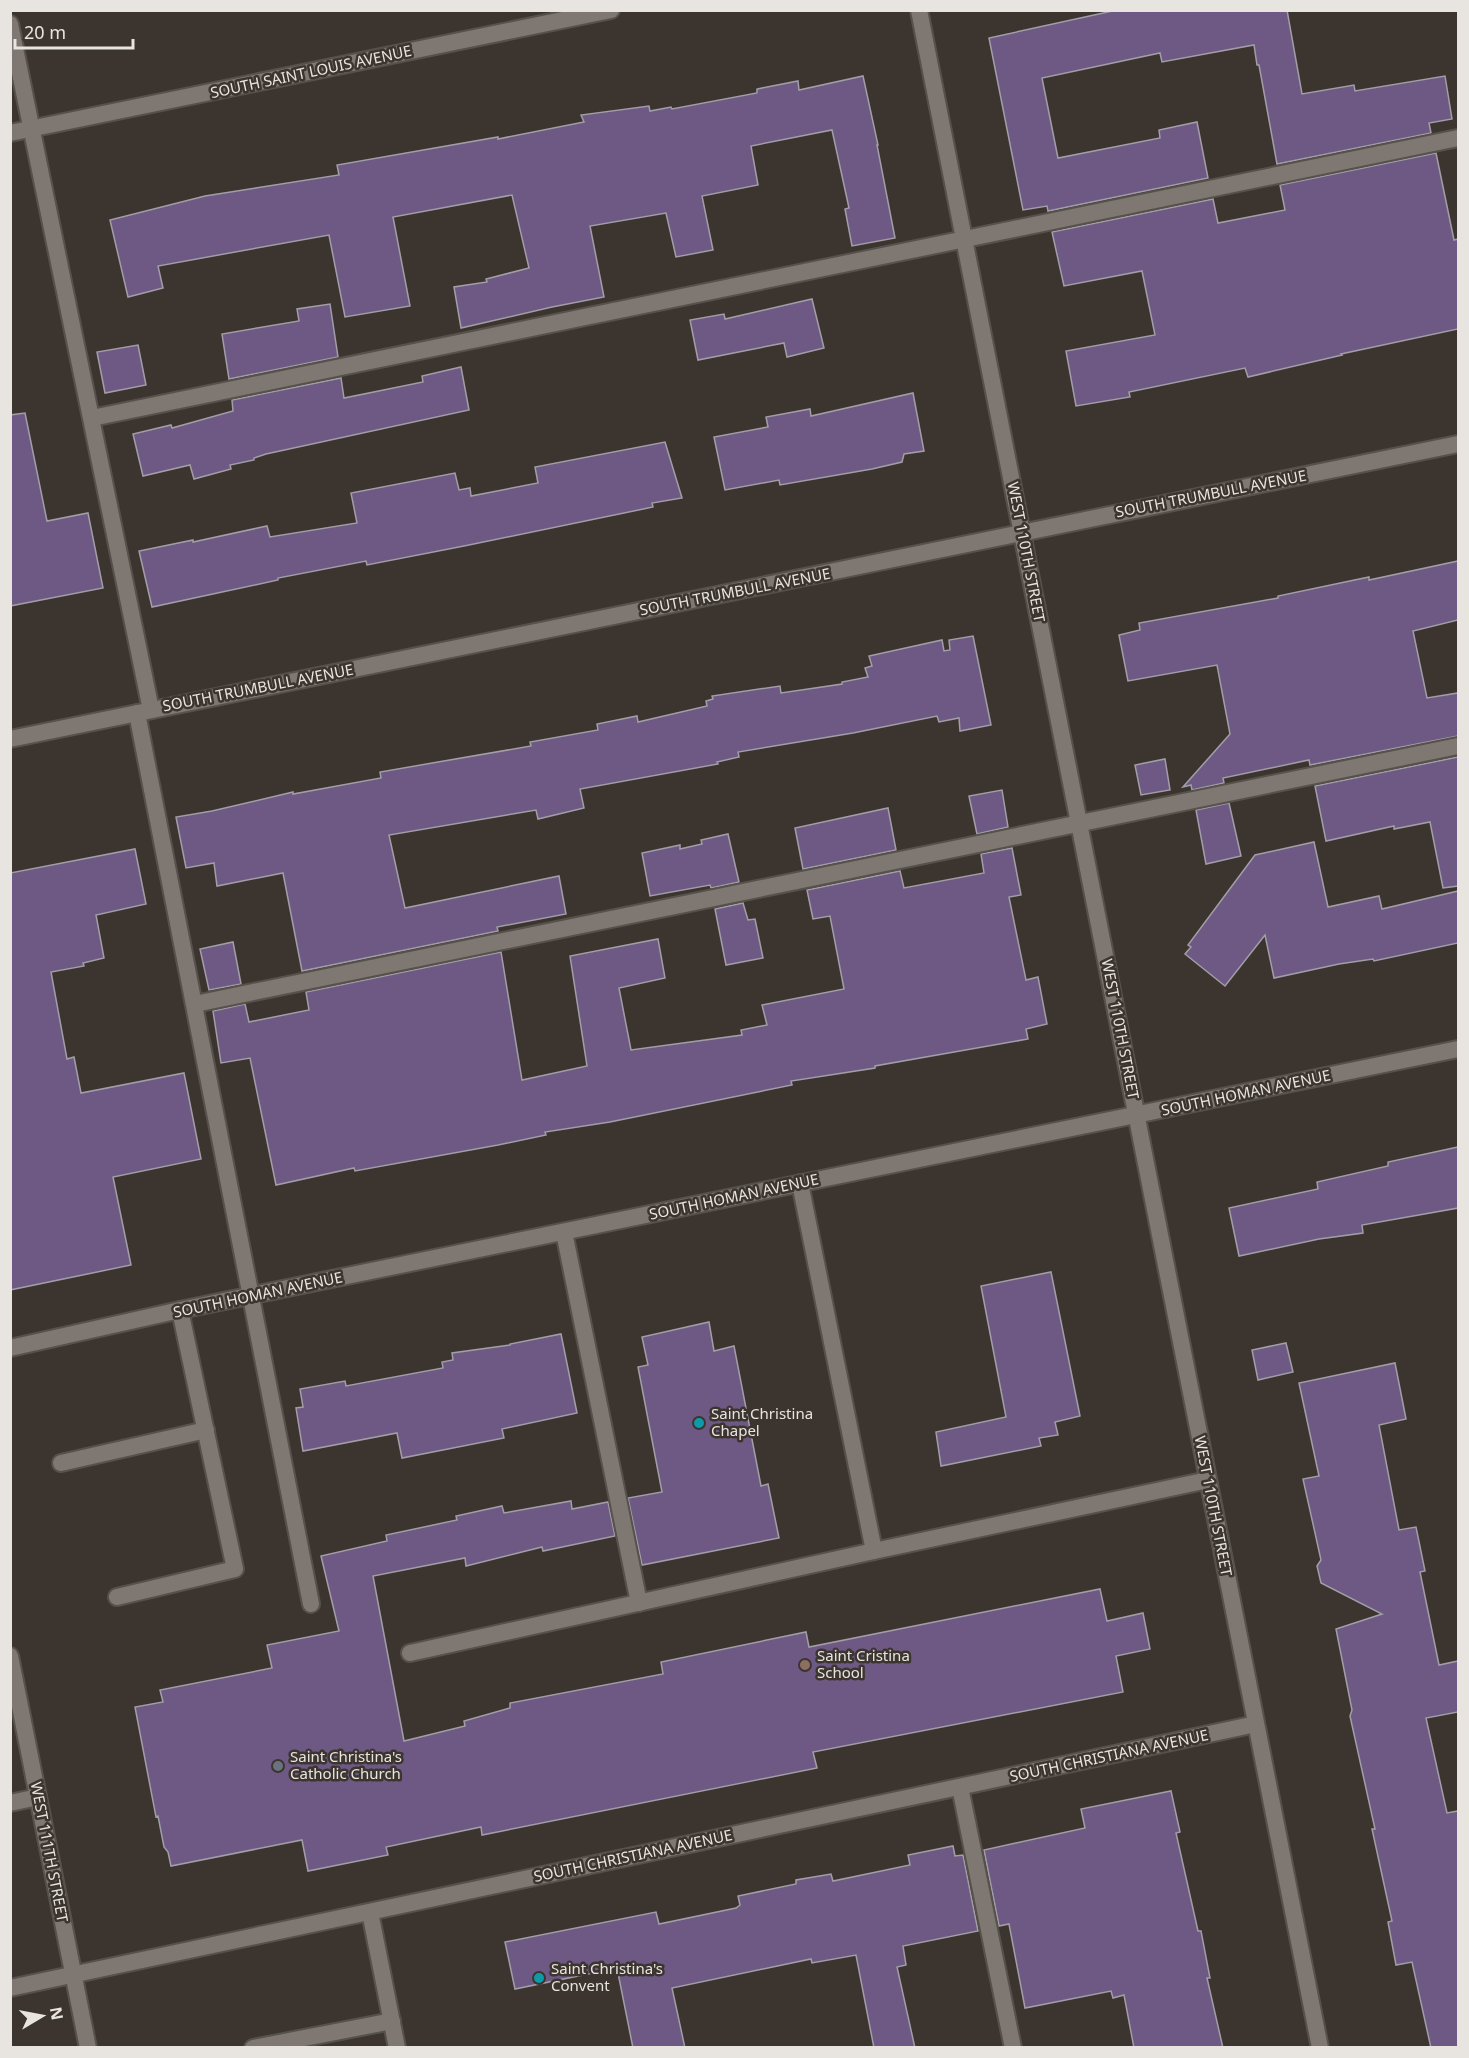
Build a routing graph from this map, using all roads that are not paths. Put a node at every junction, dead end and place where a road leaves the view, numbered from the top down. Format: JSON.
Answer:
{"nodes":[{"id":1,"x":611,"y":10,"type":"edge"},
{"id":2,"x":919,"y":10,"type":"edge"},
{"id":3,"x":10,"y":24,"type":"edge"},
{"id":4,"x":32,"y":129,"type":"junction"},
{"id":5,"x":10,"y":133,"type":"edge"},
{"id":6,"x":1458,"y":138,"type":"edge"},
{"id":7,"x":964,"y":239,"type":"junction"},
{"id":8,"x":92,"y":418,"type":"junction"},
{"id":9,"x":1458,"y":444,"type":"edge"},
{"id":10,"x":1022,"y":533,"type":"junction"},
{"id":11,"x":144,"y":712,"type":"junction"},
{"id":12,"x":10,"y":739,"type":"edge"},
{"id":13,"x":1458,"y":746,"type":"edge"},
{"id":14,"x":1079,"y":823,"type":"junction"},
{"id":15,"x":195,"y":1004,"type":"junction"},
{"id":16,"x":1458,"y":1049,"type":"edge"},
{"id":17,"x":1137,"y":1115,"type":"junction"},
{"id":18,"x":800,"y":1183,"type":"junction"},
{"id":19,"x":564,"y":1232,"type":"junction"},
{"id":20,"x":252,"y":1296,"type":"junction"},
{"id":21,"x":180,"y":1310,"type":"junction"},
{"id":22,"x":10,"y":1348,"type":"edge"},
{"id":23,"x":206,"y":1430,"type":"junction"},
{"id":24,"x":61,"y":1463,"type":"dead end"},
{"id":25,"x":1208,"y":1480,"type":"junction"},
{"id":26,"x":874,"y":1551,"type":"junction"},
{"id":27,"x":117,"y":1597,"type":"dead end"},
{"id":28,"x":639,"y":1603,"type":"junction"},
{"id":29,"x":311,"y":1604,"type":"dead end"},
{"id":30,"x":410,"y":1653,"type":"dead end"},
{"id":31,"x":10,"y":1656,"type":"edge"},
{"id":32,"x":16,"y":1712,"type":"edge"},
{"id":33,"x":1256,"y":1724,"type":"junction"},
{"id":34,"x":960,"y":1787,"type":"junction"},
{"id":35,"x":39,"y":1797,"type":"junction"},
{"id":36,"x":10,"y":1803,"type":"edge"},
{"id":37,"x":370,"y":1912,"type":"junction"},
{"id":38,"x":74,"y":1975,"type":"junction"},
{"id":39,"x":10,"y":1988,"type":"edge"},
{"id":40,"x":392,"y":2020,"type":"junction"},
{"id":41,"x":88,"y":2048,"type":"edge"},
{"id":42,"x":254,"y":2048,"type":"edge"},
{"id":43,"x":397,"y":2048,"type":"edge"},
{"id":44,"x":1012,"y":2048,"type":"edge"},
{"id":45,"x":1320,"y":2048,"type":"edge"}],
"edges":[{"from":1,"to":4,"type":"street","name":"SOUTH SAINT LOUIS AVENUE"},
{"from":2,"to":7,"type":"street","name":"WEST 110TH STREET"},
{"from":3,"to":4,"type":"street"},
{"from":4,"to":5,"type":"street","name":"SOUTH SAINT LOUIS AVENUE"},
{"from":4,"to":8,"type":"street"},
{"from":6,"to":7,"type":"street"},
{"from":7,"to":8,"type":"street"},
{"from":7,"to":10,"type":"street","name":"WEST 110TH STREET"},
{"from":8,"to":11,"type":"street"},
{"from":9,"to":10,"type":"street","name":"SOUTH TRUMBULL AVENUE"},
{"from":10,"to":11,"type":"street","name":"SOUTH TRUMBULL AVENUE"},
{"from":10,"to":14,"type":"street","name":"WEST 110TH STREET"},
{"from":11,"to":12,"type":"street","name":"SOUTH TRUMBULL AVENUE"},
{"from":11,"to":15,"type":"street"},
{"from":13,"to":14,"type":"street"},
{"from":14,"to":15,"type":"street"},
{"from":14,"to":17,"type":"street","name":"WEST 110TH STREET"},
{"from":15,"to":20,"type":"street"},
{"from":16,"to":17,"type":"street","name":"SOUTH HOMAN AVENUE"},
{"from":17,"to":18,"type":"street","name":"SOUTH HOMAN AVENUE"},
{"from":17,"to":25,"type":"street","name":"WEST 110TH STREET"},
{"from":18,"to":19,"type":"street","name":"SOUTH HOMAN AVENUE"},
{"from":18,"to":26,"type":"street"},
{"from":19,"to":20,"type":"street","name":"SOUTH HOMAN AVENUE"},
{"from":19,"to":28,"type":"street"},
{"from":20,"to":21,"type":"street","name":"SOUTH HOMAN AVENUE"},
{"from":20,"to":29,"type":"street"},
{"from":21,"to":22,"type":"street","name":"SOUTH HOMAN AVENUE"},
{"from":21,"to":23,"type":"street"},
{"from":23,"to":24,"type":"street"},
{"from":23,"to":27,"type":"street"},
{"from":25,"to":26,"type":"street"},
{"from":25,"to":33,"type":"street","name":"WEST 110TH STREET"},
{"from":26,"to":28,"type":"street"},
{"from":28,"to":30,"type":"street"},
{"from":31,"to":32,"type":"street","name":"WEST 111TH STREET"},
{"from":32,"to":35,"type":"street","name":"WEST 111TH STREET"},
{"from":33,"to":34,"type":"street","name":"SOUTH CHRISTIANA AVENUE"},
{"from":33,"to":45,"type":"street","name":"WEST 110TH STREET"},
{"from":34,"to":37,"type":"street","name":"SOUTH CHRISTIANA AVENUE"},
{"from":34,"to":44,"type":"street"},
{"from":35,"to":36,"type":"street"},
{"from":35,"to":38,"type":"street","name":"WEST 111TH STREET"},
{"from":37,"to":38,"type":"street","name":"SOUTH CHRISTIANA AVENUE"},
{"from":37,"to":40,"type":"street"},
{"from":38,"to":39,"type":"street","name":"SOUTH CHRISTIANA AVENUE"},
{"from":38,"to":41,"type":"street","name":"WEST 111TH STREET"},
{"from":40,"to":42,"type":"street"},
{"from":40,"to":43,"type":"street"}]}
